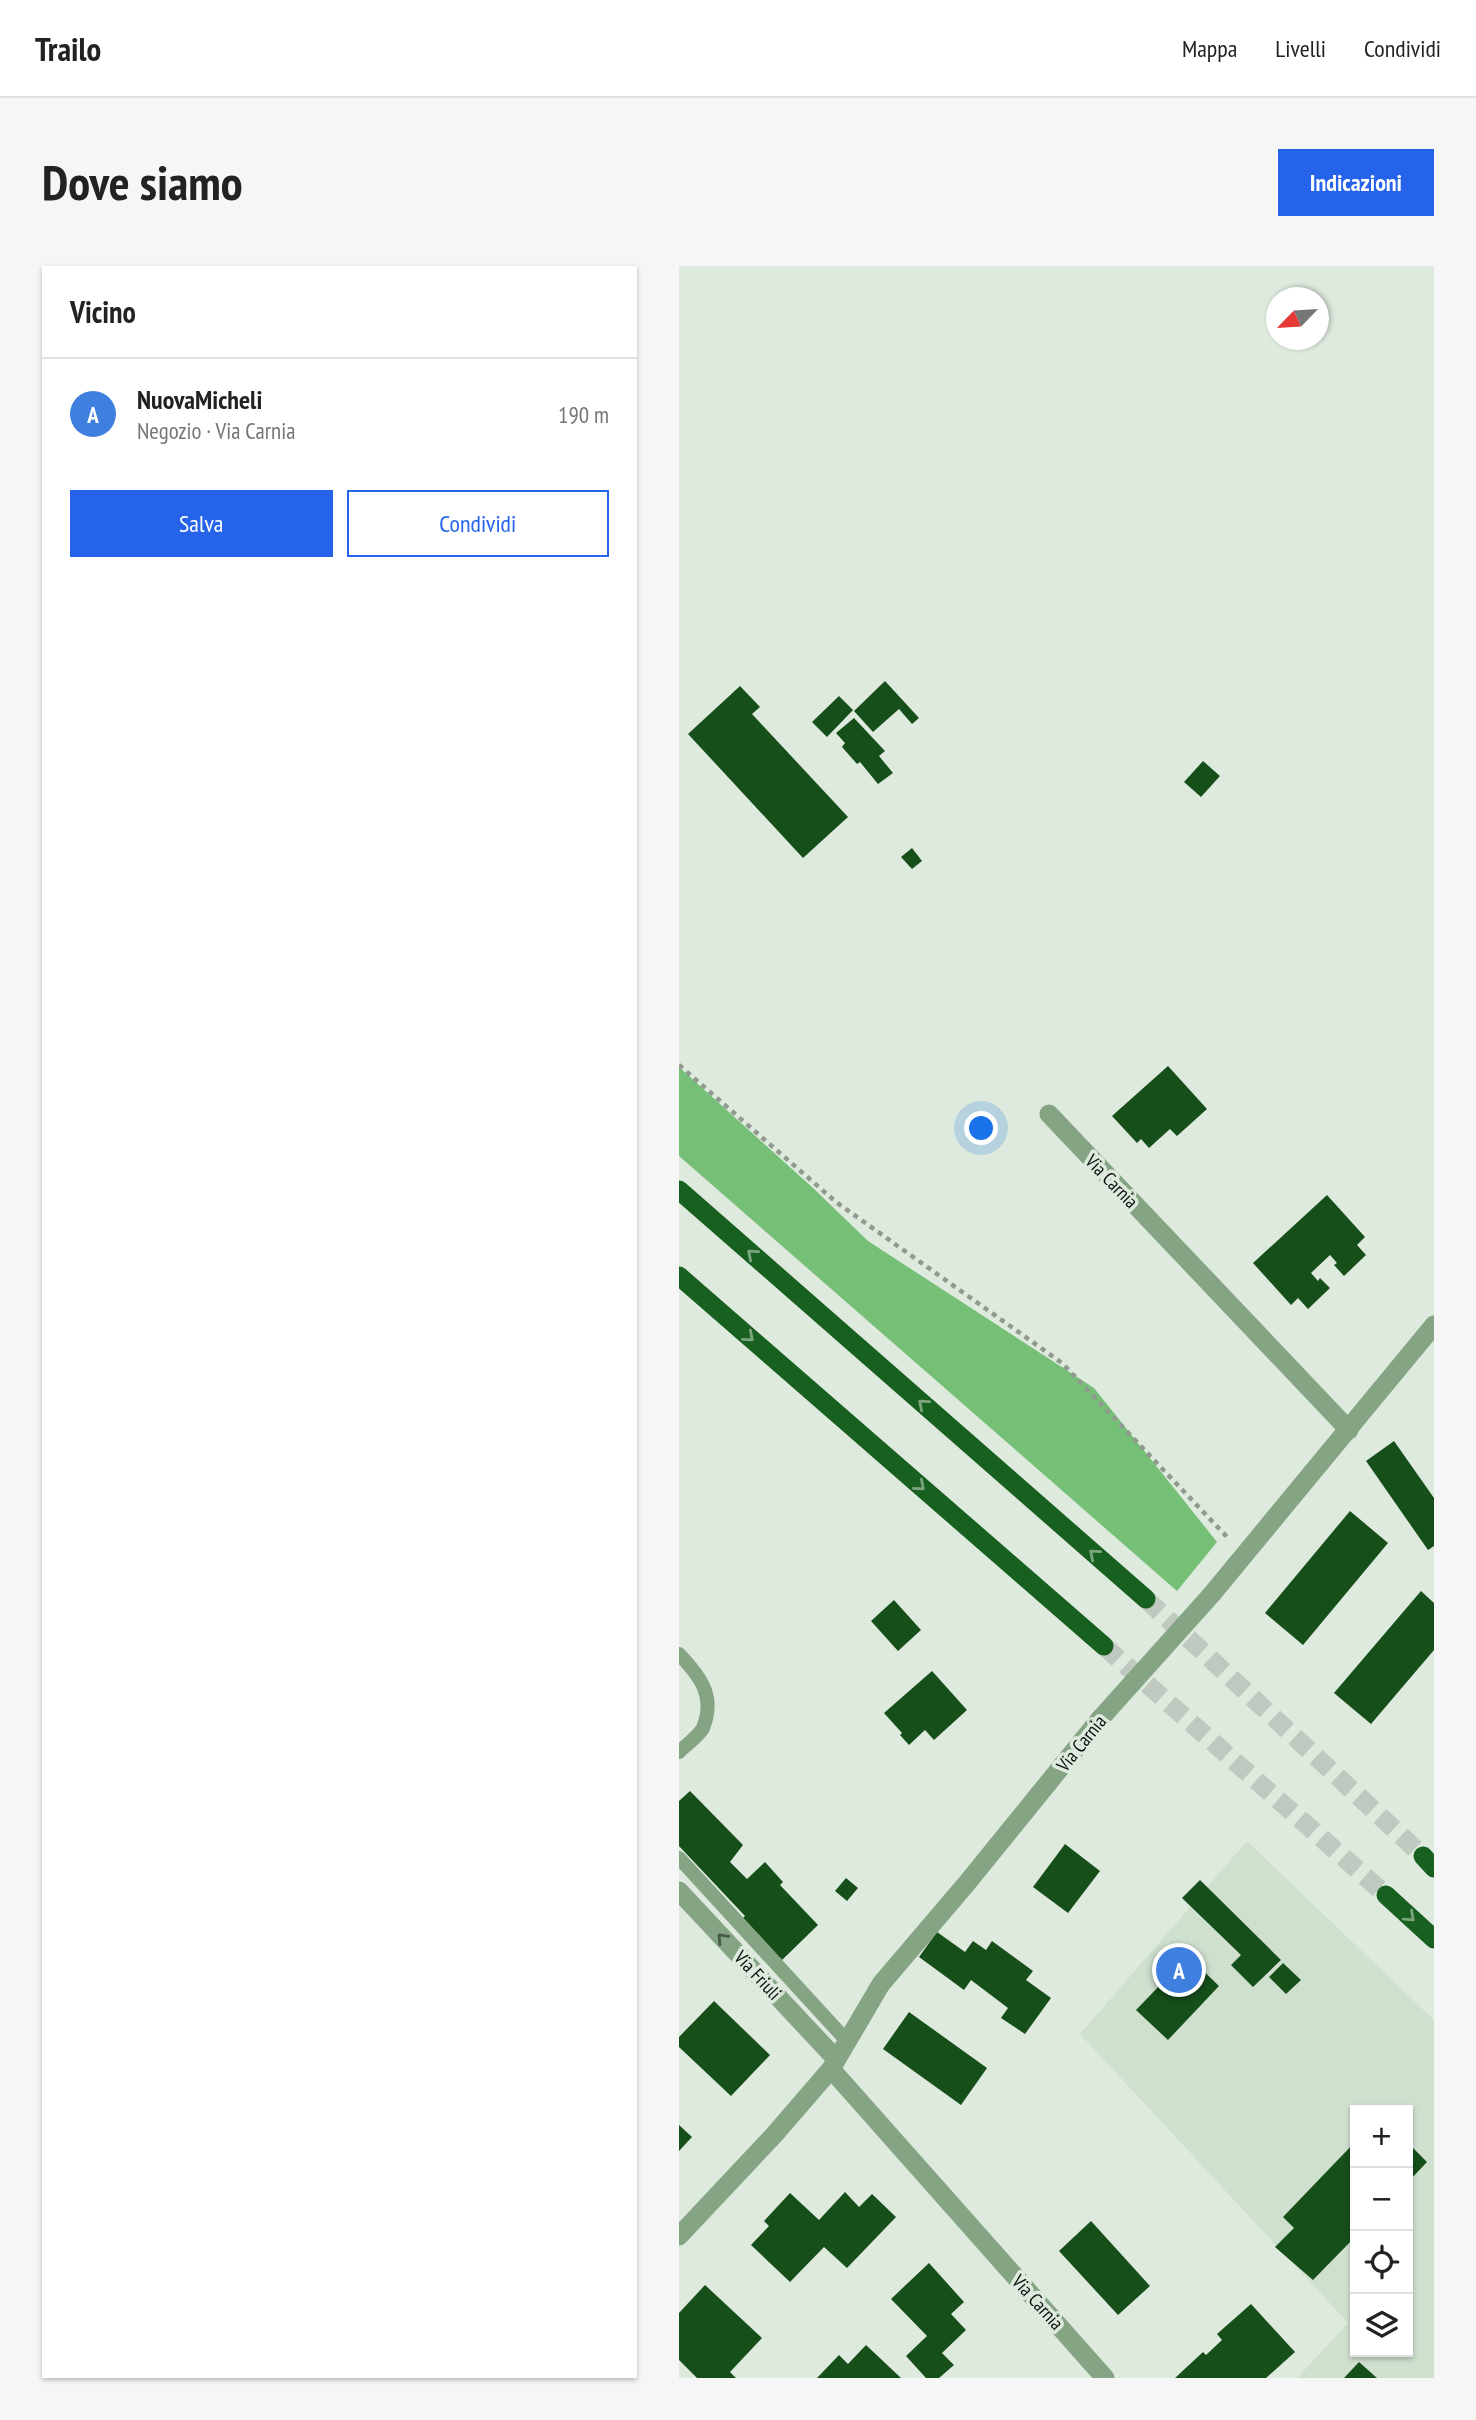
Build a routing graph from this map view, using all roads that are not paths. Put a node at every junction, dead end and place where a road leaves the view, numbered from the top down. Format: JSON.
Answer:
{"nodes":[{"id":1,"x":1049,"y":1114,"type":"dead end"},
{"id":2,"x":679,"y":1190,"type":"edge"},
{"id":3,"x":679,"y":1276,"type":"edge"},
{"id":4,"x":1434,"y":1325,"type":"edge"},
{"id":5,"x":1349,"y":1430,"type":"junction"},
{"id":6,"x":1146,"y":1600,"type":"tunnel mouth"},
{"id":7,"x":1104,"y":1646,"type":"tunnel mouth"},
{"id":8,"x":679,"y":1654,"type":"edge"},
{"id":9,"x":679,"y":1752,"type":"edge"},
{"id":10,"x":679,"y":1858,"type":"edge"},
{"id":11,"x":679,"y":1891,"type":"edge"},
{"id":12,"x":1386,"y":1895,"type":"tunnel mouth"},
{"id":13,"x":1434,"y":1939,"type":"edge"},
{"id":14,"x":847,"y":2041,"type":"junction"},
{"id":15,"x":834,"y":2064,"type":"junction"},
{"id":16,"x":679,"y":2236,"type":"edge"},
{"id":17,"x":1105,"y":2378,"type":"edge"}],
"edges":[{"from":1,"to":5,"type":"street","name":"Via Carnia"},
{"from":6,"to":2,"type":"highway","one_way":true},
{"from":3,"to":7,"type":"highway","one_way":true},
{"from":4,"to":5,"type":"street","name":"Via Carnia"},
{"from":5,"to":14,"type":"street","name":"Via Carnia","bridge":true},
{"from":8,"to":9,"type":"lane"},
{"from":10,"to":14,"type":"lane"},
{"from":15,"to":11,"type":"street","name":"Via Friuli","one_way":true},
{"from":12,"to":13,"type":"highway","one_way":true},
{"from":14,"to":15,"type":"street","name":"Via Carnia"},
{"from":15,"to":16,"type":"street","name":"Via Carnia"},
{"from":15,"to":17,"type":"street","name":"Via Carnia"}]}
